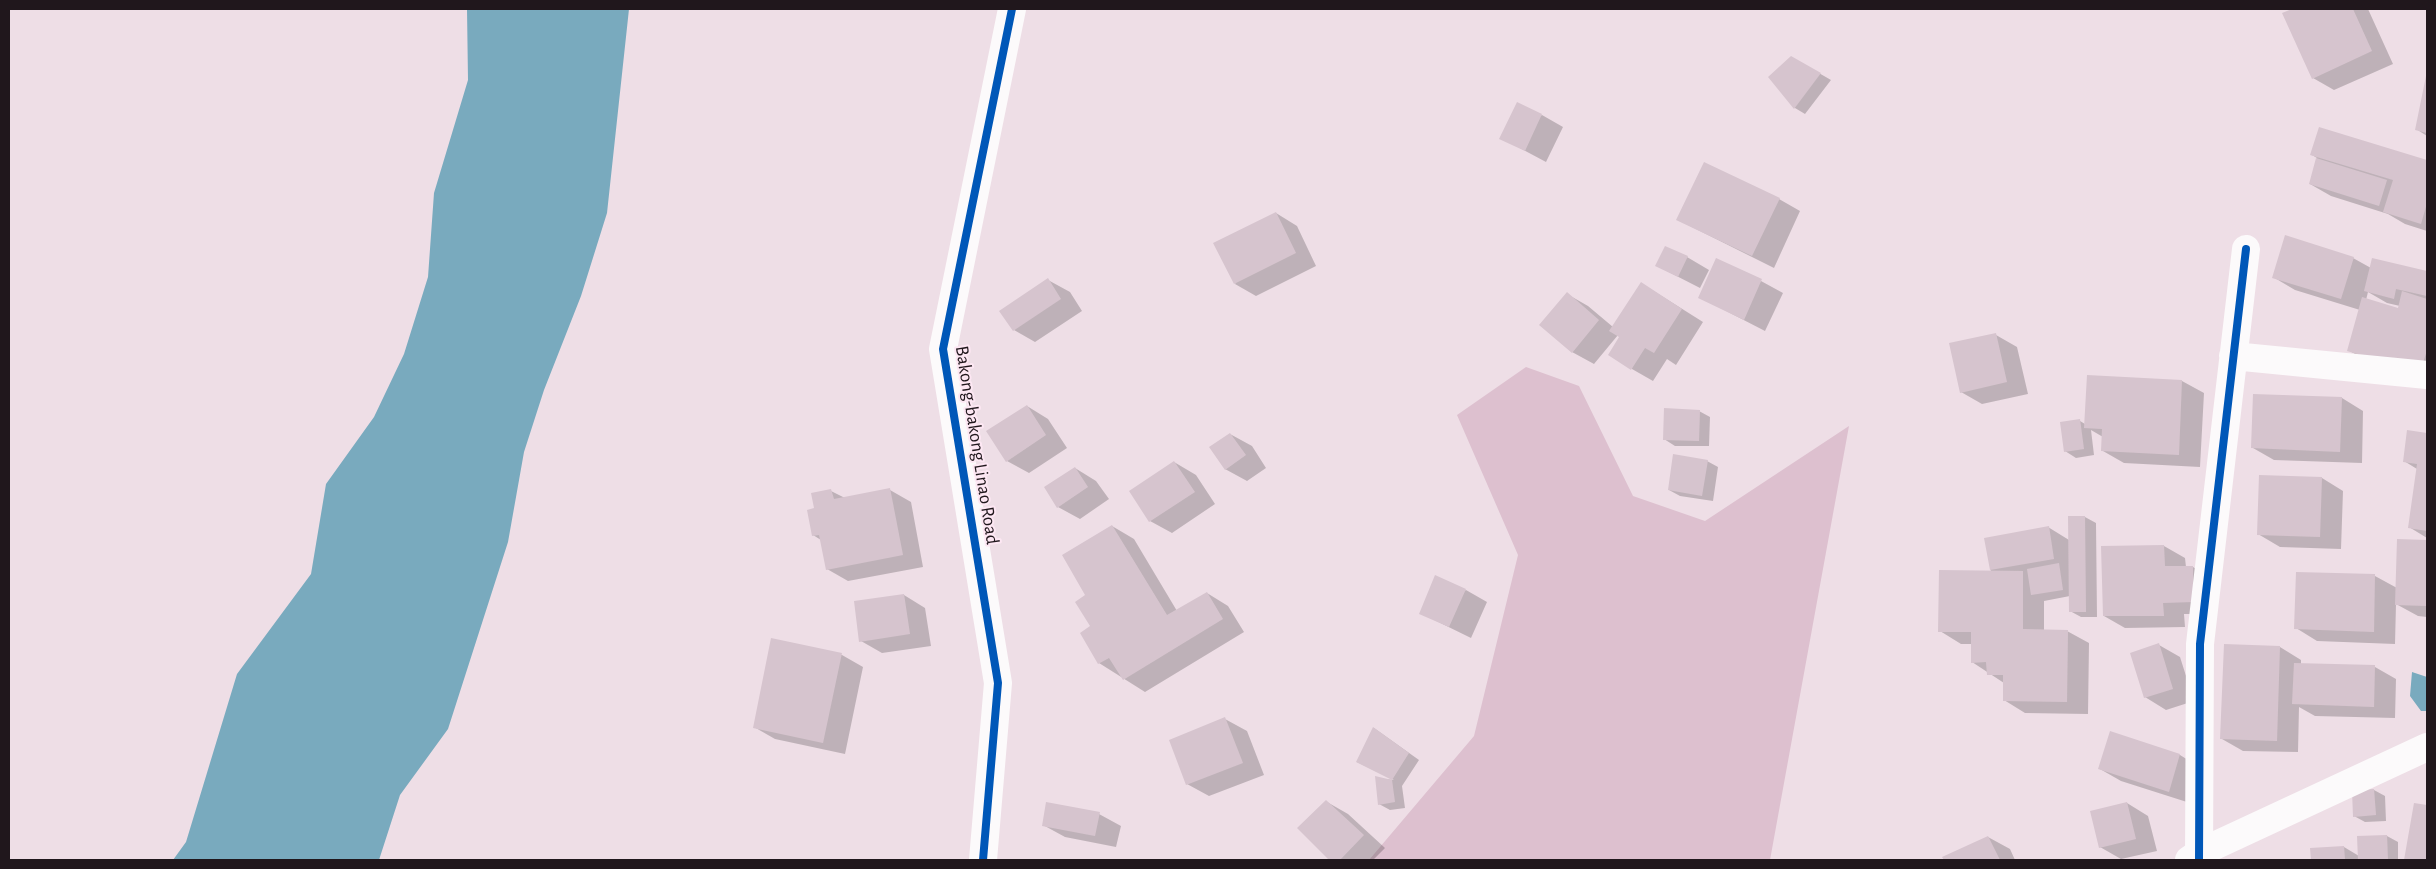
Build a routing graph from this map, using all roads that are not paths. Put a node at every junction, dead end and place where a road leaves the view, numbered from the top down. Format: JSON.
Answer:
{"nodes":[{"id":1,"x":1012,"y":9,"type":"edge"},
{"id":2,"x":2246,"y":249,"type":"dead end"},
{"id":3,"x":2234,"y":356,"type":"junction"},
{"id":4,"x":2427,"y":375,"type":"edge"},
{"id":5,"x":2427,"y":747,"type":"edge"},
{"id":6,"x":2195,"y":858,"type":"edge"},
{"id":7,"x":983,"y":860,"type":"edge"}],
"edges":[{"from":1,"to":7,"type":"street","name":"Bakong-bakong Linao Road"},
{"from":2,"to":3,"type":"street"},
{"from":3,"to":4,"type":"street"},
{"from":3,"to":6,"type":"street"},
{"from":5,"to":6,"type":"street"}]}
